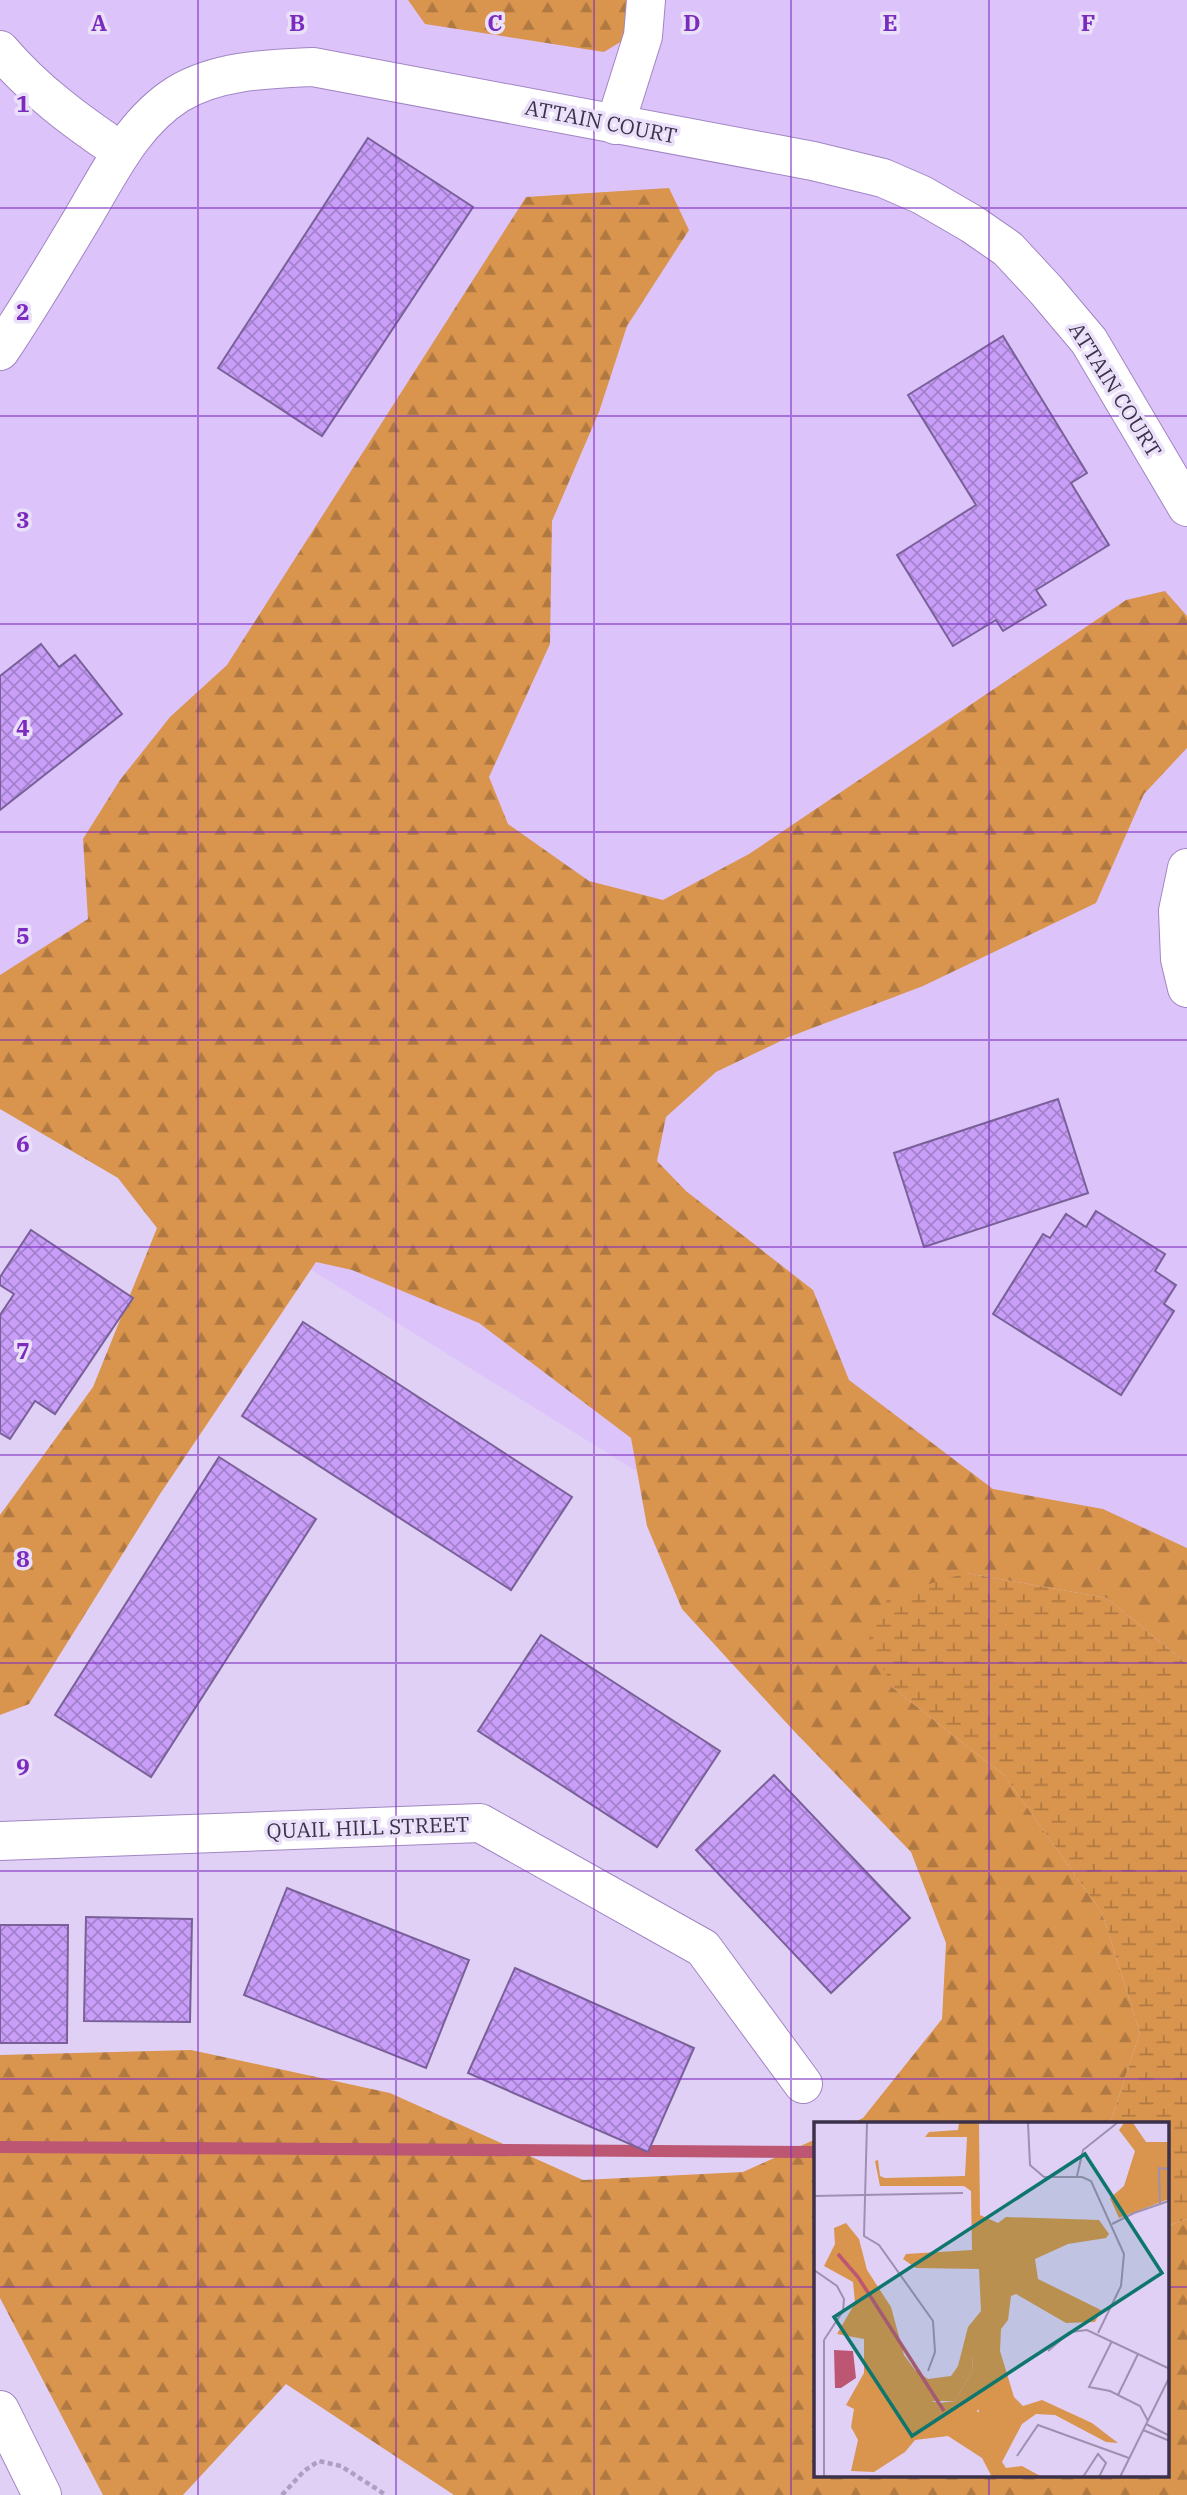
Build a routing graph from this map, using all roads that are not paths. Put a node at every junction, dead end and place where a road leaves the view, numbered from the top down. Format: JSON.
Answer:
{"nodes":[{"id":1,"x":646,"y":0,"type":"edge"},
{"id":2,"x":0,"y":50,"type":"edge"},
{"id":3,"x":615,"y":125,"type":"junction"},
{"id":4,"x":122,"y":152,"type":"junction"},
{"id":5,"x":0,"y":351,"type":"edge"},
{"id":6,"x":1187,"y":507,"type":"edge"},
{"id":7,"x":1187,"y":868,"type":"edge"},
{"id":8,"x":1187,"y":988,"type":"edge"},
{"id":9,"x":0,"y":1841,"type":"edge"},
{"id":10,"x":803,"y":2084,"type":"dead end"},
{"id":11,"x":0,"y":2410,"type":"edge"},
{"id":12,"x":42,"y":2495,"type":"edge"}],
"edges":[{"from":1,"to":3,"type":"street"},
{"from":2,"to":4,"type":"street"},
{"from":3,"to":4,"type":"street","name":"ATTAIN COURT"},
{"from":3,"to":6,"type":"street","name":"ATTAIN COURT"},
{"from":4,"to":5,"type":"street","name":"ATTAIN COURT"},
{"from":7,"to":8,"type":"street"},
{"from":9,"to":10,"type":"street","name":"QUAIL HILL STREET"},
{"from":11,"to":12,"type":"street"}]}
